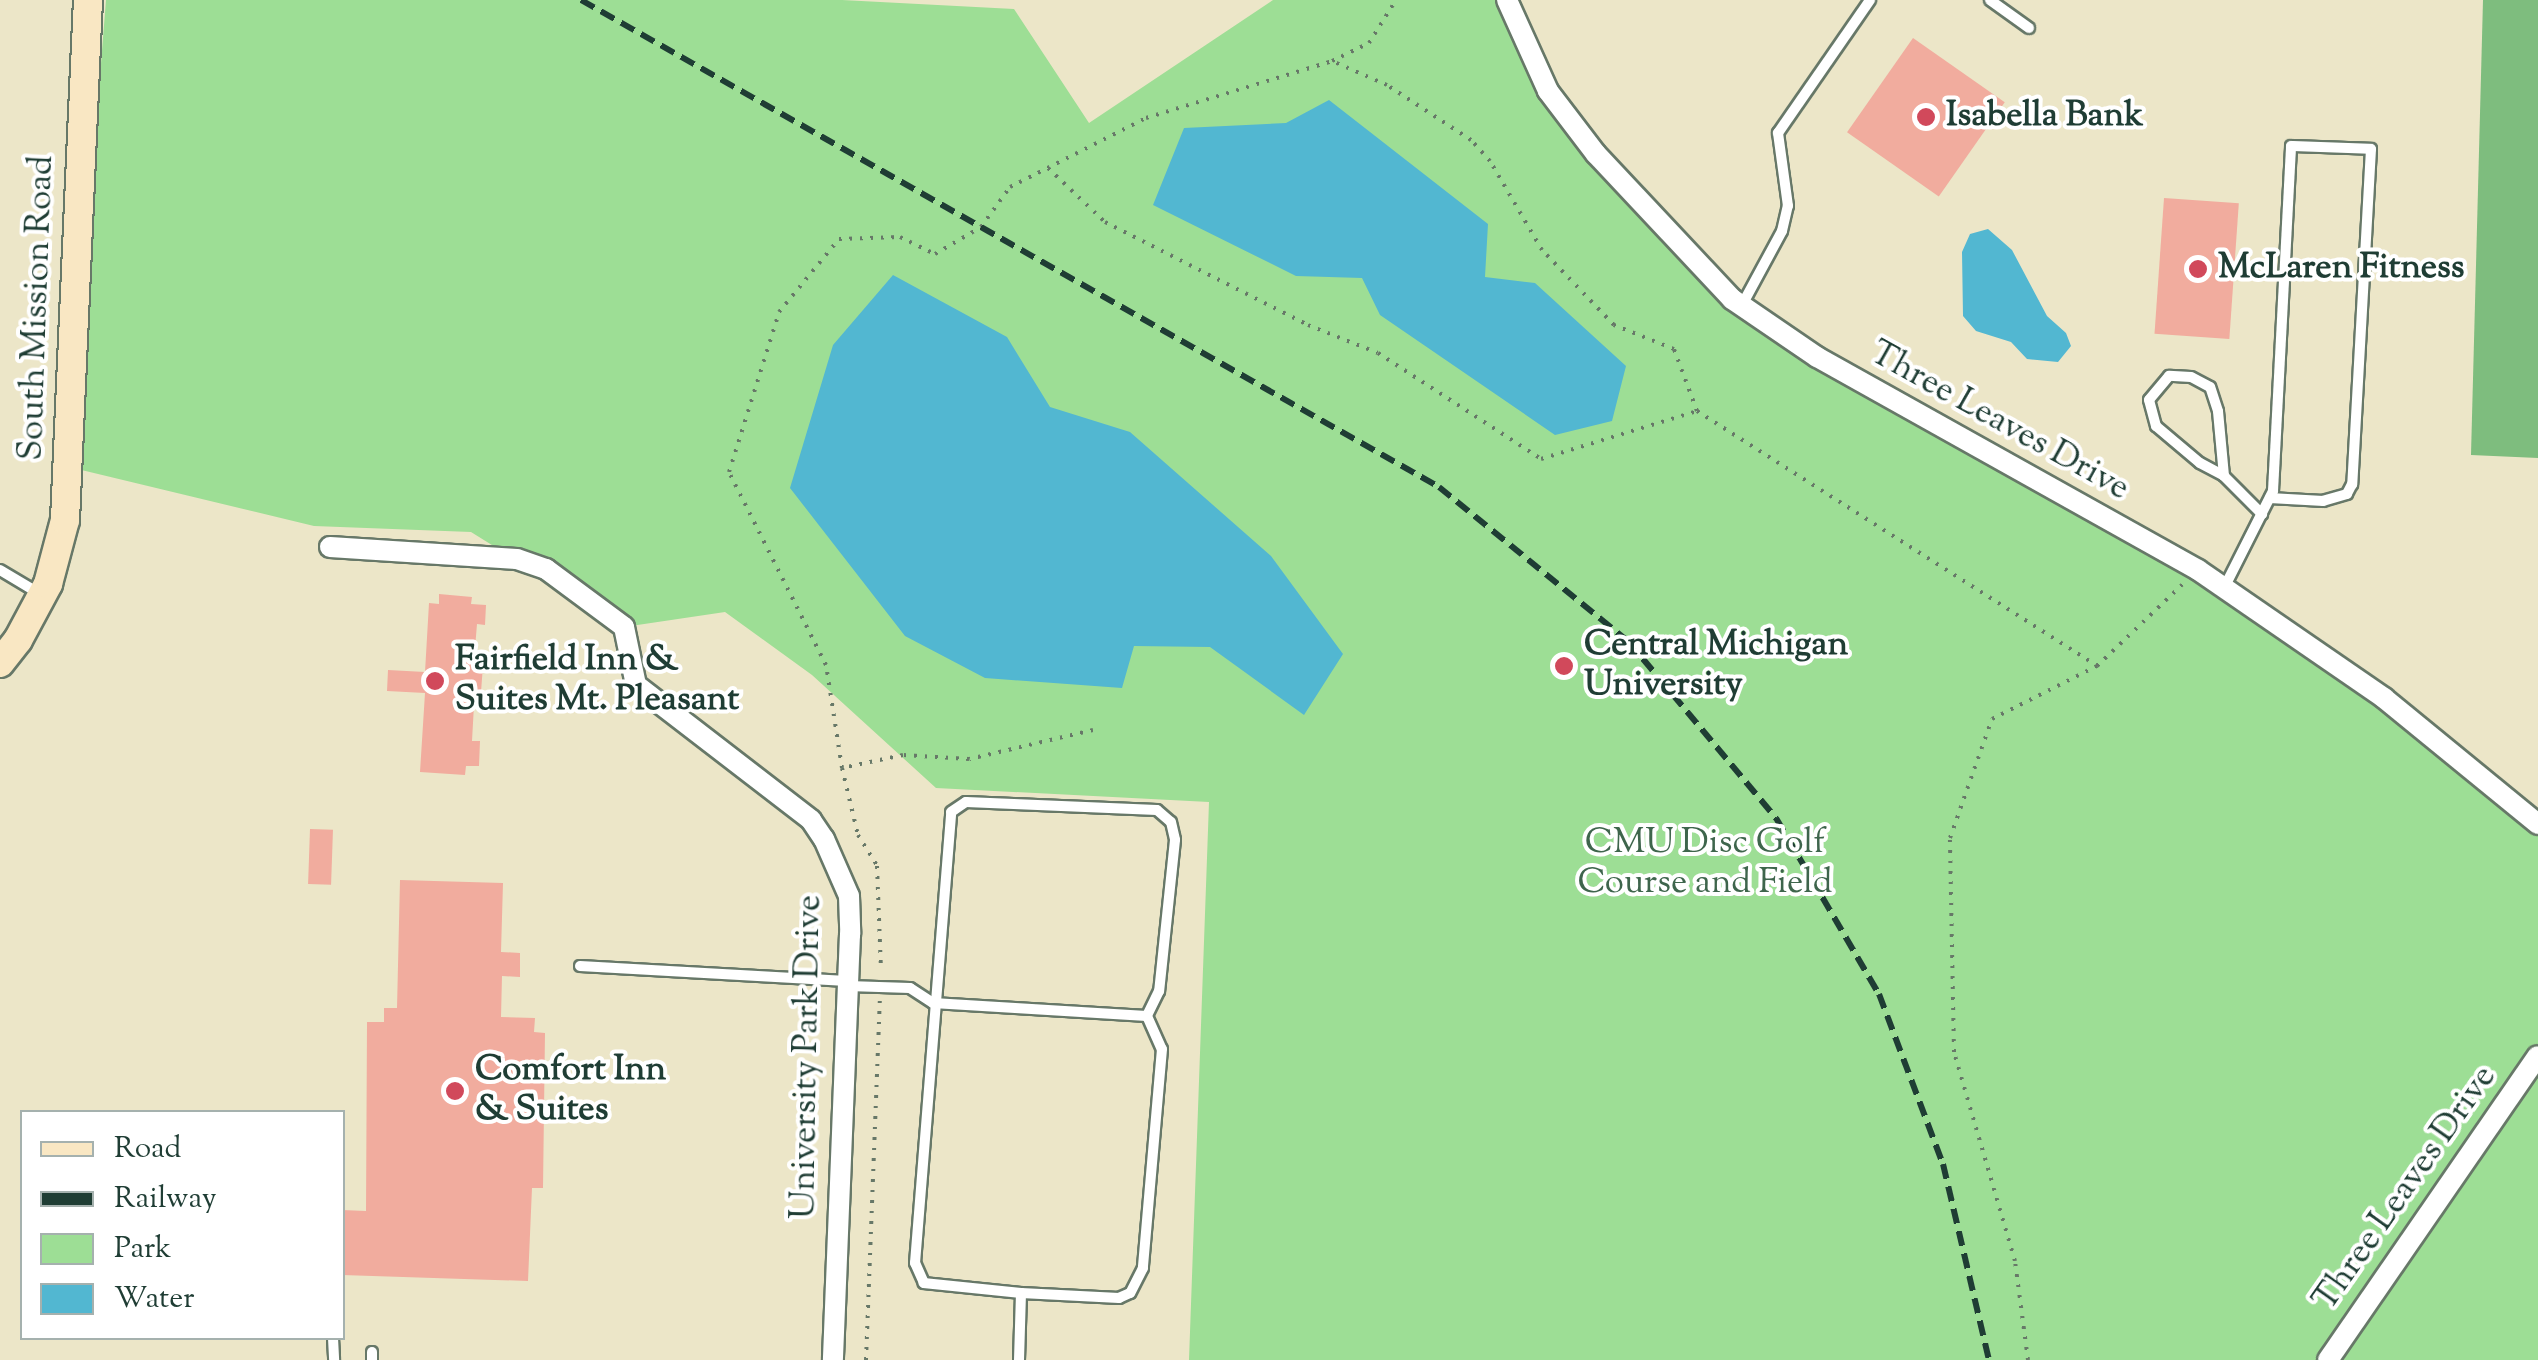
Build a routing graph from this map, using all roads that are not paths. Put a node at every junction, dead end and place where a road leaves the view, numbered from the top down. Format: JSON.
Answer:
{"nodes":[{"id":1,"x":88,"y":0,"type":"edge"},
{"id":2,"x":1508,"y":0,"type":"edge"},
{"id":3,"x":1870,"y":0,"type":"edge"},
{"id":4,"x":1990,"y":0,"type":"edge"},
{"id":5,"x":2029,"y":28,"type":"dead end"},
{"id":6,"x":1741,"y":306,"type":"junction"},
{"id":7,"x":2224,"y":476,"type":"junction"},
{"id":8,"x":2270,"y":498,"type":"junction"},
{"id":9,"x":2262,"y":514,"type":"junction"},
{"id":10,"x":330,"y":547,"type":"dead end"},
{"id":11,"x":0,"y":570,"type":"edge"},
{"id":12,"x":2224,"y":588,"type":"junction"},
{"id":13,"x":43,"y":596,"type":"junction"},
{"id":14,"x":0,"y":663,"type":"edge"},
{"id":15,"x":2538,"y":824,"type":"edge"},
{"id":16,"x":580,"y":966,"type":"dead end"},
{"id":17,"x":848,"y":983,"type":"junction"},
{"id":18,"x":933,"y":1004,"type":"junction"},
{"id":19,"x":1147,"y":1016,"type":"junction"},
{"id":20,"x":2538,"y":1056,"type":"edge"},
{"id":21,"x":1021,"y":1292,"type":"junction"},
{"id":22,"x":833,"y":1360,"type":"edge"},
{"id":23,"x":1019,"y":1360,"type":"edge"},
{"id":24,"x":2328,"y":1360,"type":"edge"}],
"edges":[{"from":1,"to":13,"type":"main road","name":"South Mission Road"},
{"from":2,"to":6,"type":"street","name":"Three Leaves Drive"},
{"from":3,"to":6,"type":"lane"},
{"from":4,"to":5,"type":"lane"},
{"from":6,"to":12,"type":"street","name":"Three Leaves Drive"},
{"from":7,"to":7,"type":"lane"},
{"from":7,"to":9,"type":"lane"},
{"from":8,"to":8,"type":"lane"},
{"from":8,"to":9,"type":"lane"},
{"from":9,"to":12,"type":"lane"},
{"from":10,"to":17,"type":"street","name":"University Park Drive"},
{"from":11,"to":13,"type":"lane"},
{"from":12,"to":15,"type":"street","name":"Three Leaves Drive"},
{"from":13,"to":14,"type":"main road","name":"South Mission Road"},
{"from":16,"to":17,"type":"lane"},
{"from":17,"to":18,"type":"lane"},
{"from":17,"to":22,"type":"street","name":"University Park Drive"},
{"from":18,"to":19,"type":"lane"},
{"from":18,"to":19,"type":"lane"},
{"from":18,"to":21,"type":"lane"},
{"from":19,"to":21,"type":"lane"},
{"from":20,"to":24,"type":"street","name":"Three Leaves Drive"},
{"from":21,"to":23,"type":"lane"}]}
